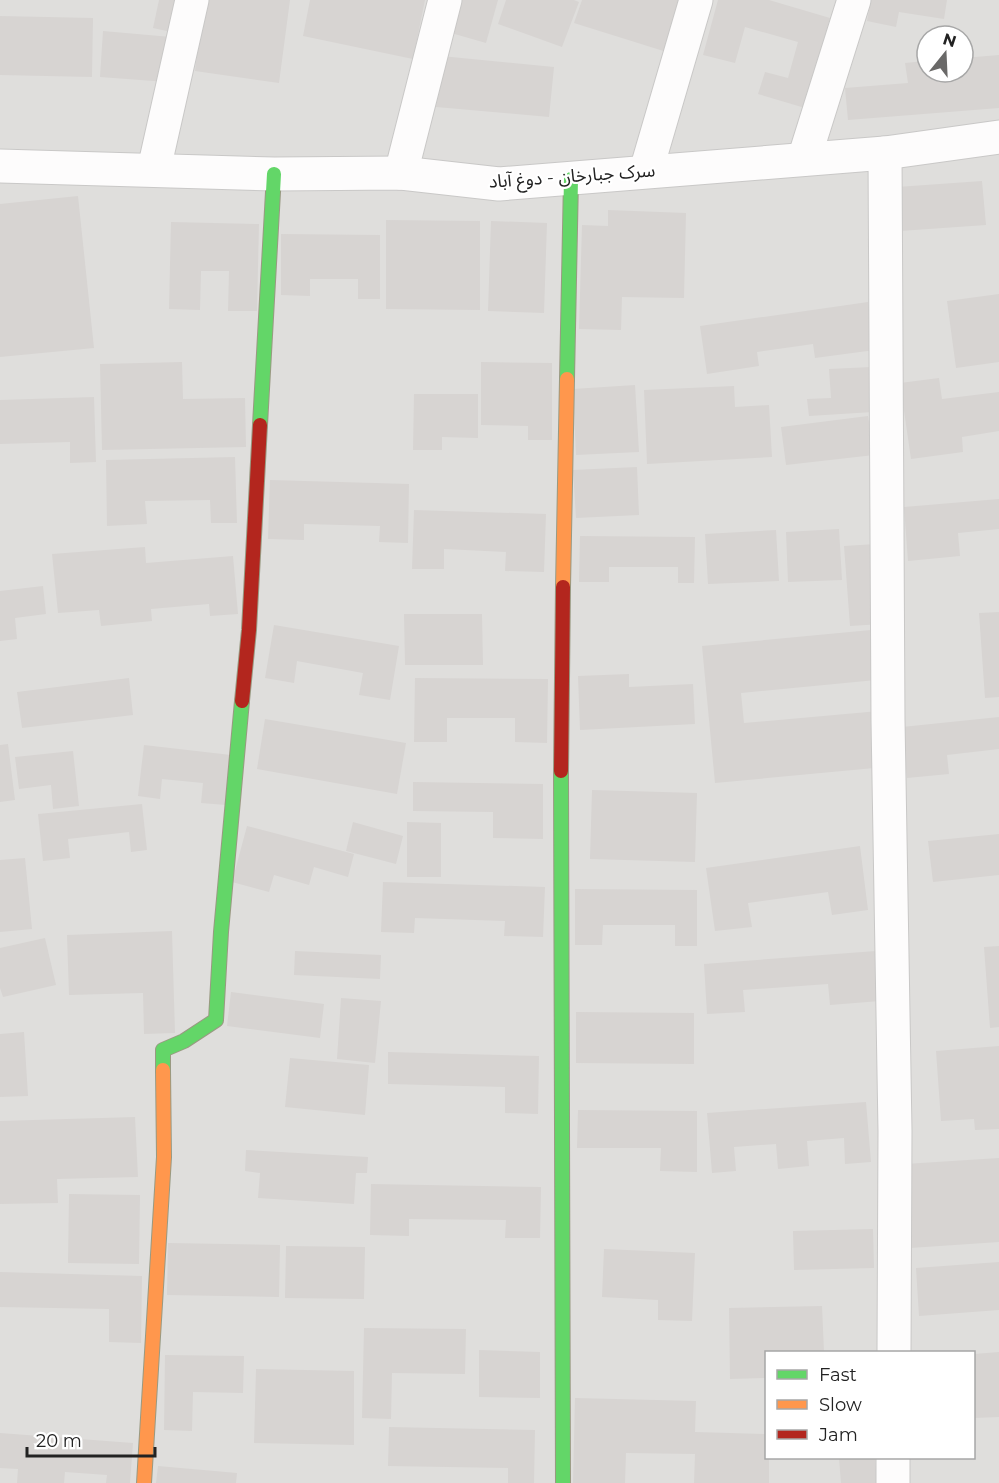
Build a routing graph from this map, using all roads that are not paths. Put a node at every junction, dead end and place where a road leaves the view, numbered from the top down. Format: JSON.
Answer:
{"nodes":[{"id":1,"x":192,"y":0,"type":"edge"},
{"id":2,"x":445,"y":0,"type":"edge"},
{"id":3,"x":696,"y":0,"type":"edge"},
{"id":4,"x":854,"y":0,"type":"edge"},
{"id":5,"x":999,"y":137,"type":"edge"},
{"id":6,"x":885,"y":153,"type":"junction"},
{"id":7,"x":804,"y":159,"type":"junction"},
{"id":8,"x":0,"y":166,"type":"edge"},
{"id":9,"x":154,"y":169,"type":"junction"},
{"id":10,"x":646,"y":171,"type":"junction"},
{"id":11,"x":401,"y":173,"type":"junction"},
{"id":12,"x":274,"y":174,"type":"junction"},
{"id":13,"x":571,"y":179,"type":"junction"},
{"id":14,"x":894,"y":1351,"type":"edge"},
{"id":15,"x":894,"y":1459,"type":"edge"},
{"id":16,"x":144,"y":1483,"type":"edge"},
{"id":17,"x":563,"y":1483,"type":"edge"},
{"id":18,"x":893,"y":1483,"type":"edge"}],
"edges":[{"from":1,"to":9,"type":"street"},
{"from":2,"to":11,"type":"street"},
{"from":3,"to":10,"type":"street"},
{"from":4,"to":7,"type":"street"},
{"from":5,"to":6,"type":"street","name":"سرک جبارخان - دوغ آباد"},
{"from":6,"to":7,"type":"street","name":"سرک جبارخان - دوغ آباد"},
{"from":6,"to":14,"type":"street"},
{"from":7,"to":10,"type":"street","name":"سرک جبارخان - دوغ آباد"},
{"from":8,"to":9,"type":"street","name":"سرک جبارخان - دوغ آباد"},
{"from":9,"to":12,"type":"street","name":"سرک جبارخان - دوغ آباد"},
{"from":10,"to":13,"type":"street","name":"سرک جبارخان - دوغ آباد"},
{"from":11,"to":12,"type":"street","name":"سرک جبارخان - دوغ آباد"},
{"from":11,"to":13,"type":"street","name":"سرک جبارخان - دوغ آباد"},
{"from":12,"to":16,"type":"street"},
{"from":13,"to":17,"type":"street"},
{"from":15,"to":18,"type":"street"}]}
